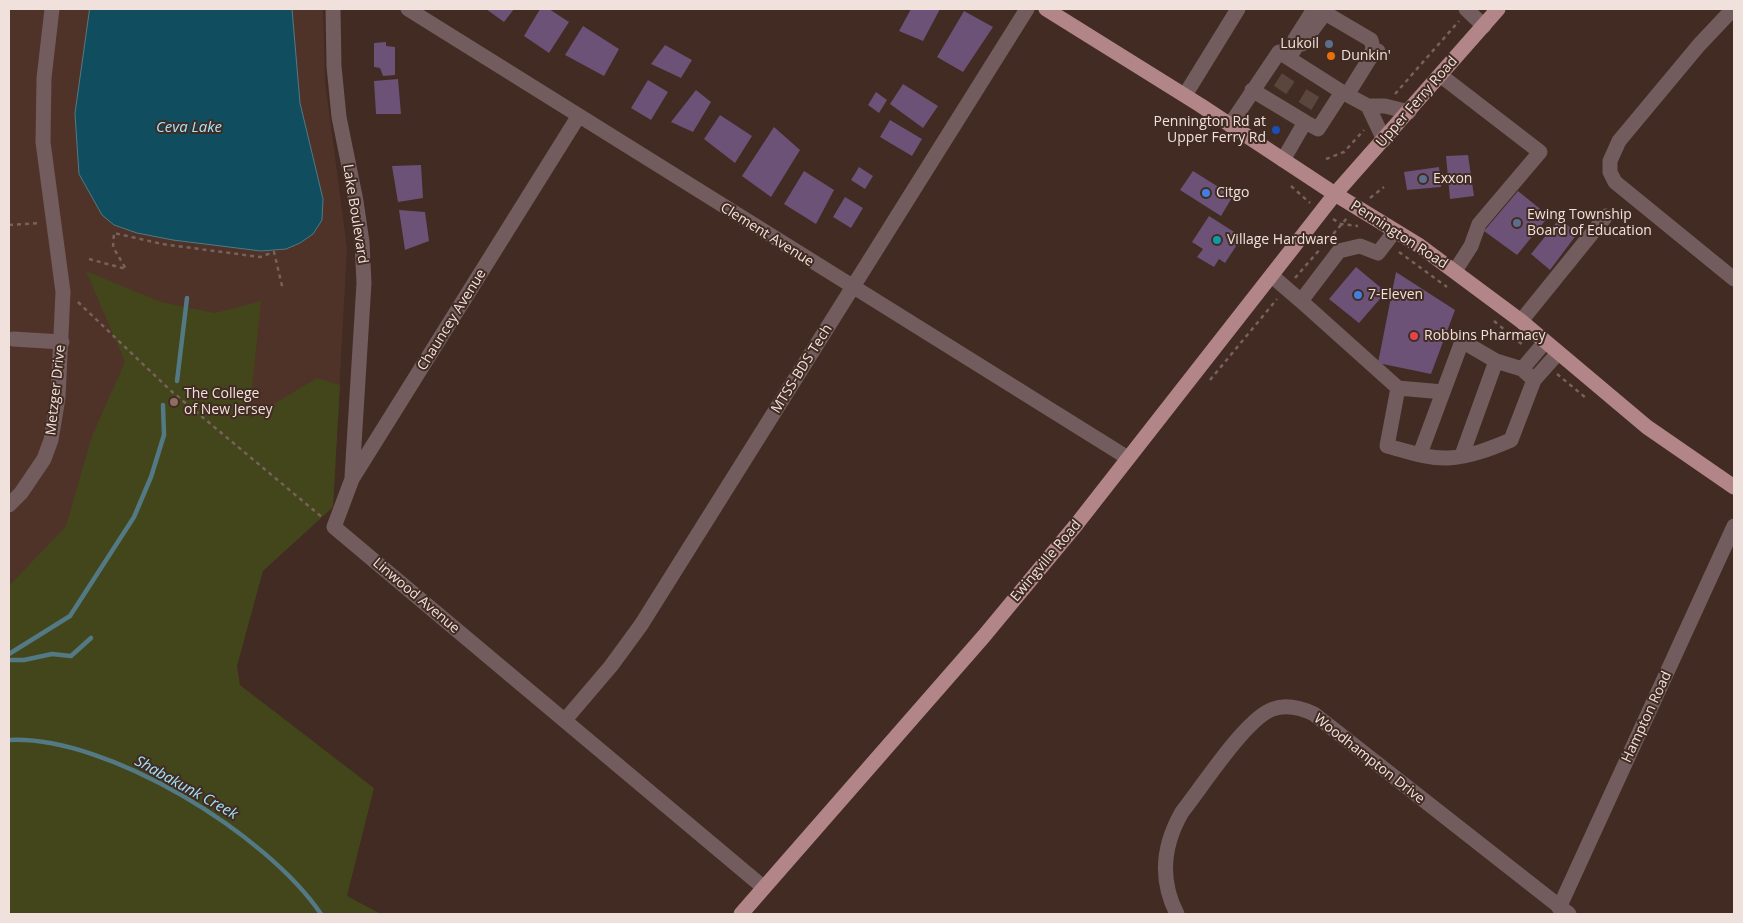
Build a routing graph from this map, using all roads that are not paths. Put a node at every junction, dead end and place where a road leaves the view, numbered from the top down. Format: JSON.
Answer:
{"nodes":[{"id":1,"x":52,"y":9,"type":"edge"},
{"id":2,"x":333,"y":9,"type":"edge"},
{"id":3,"x":408,"y":9,"type":"edge"},
{"id":4,"x":1026,"y":9,"type":"edge"},
{"id":5,"x":1238,"y":9,"type":"edge"},
{"id":6,"x":1314,"y":9,"type":"edge"},
{"id":7,"x":1334,"y":9,"type":"edge"},
{"id":8,"x":1498,"y":9,"type":"edge"},
{"id":9,"x":1733,"y":9,"type":"edge"},
{"id":10,"x":1467,"y":10,"type":"edge"},
{"id":11,"x":1056,"y":11,"type":"edge"},
{"id":12,"x":1484,"y":26,"type":"junction"},
{"id":13,"x":1370,"y":58,"type":"junction"},
{"id":14,"x":1294,"y":60,"type":"junction"},
{"id":15,"x":1440,"y":75,"type":"junction"},
{"id":16,"x":1252,"y":90,"type":"junction"},
{"id":17,"x":1345,"y":94,"type":"junction"},
{"id":18,"x":1185,"y":95,"type":"junction"},
{"id":19,"x":1371,"y":112,"type":"junction"},
{"id":20,"x":1408,"y":112,"type":"junction"},
{"id":21,"x":1302,"y":115,"type":"junction"},
{"id":22,"x":578,"y":117,"type":"junction"},
{"id":23,"x":1230,"y":124,"type":"junction"},
{"id":24,"x":1384,"y":140,"type":"junction"},
{"id":25,"x":1283,"y":160,"type":"junction"},
{"id":26,"x":1335,"y":194,"type":"junction"},
{"id":27,"x":1606,"y":216,"type":"dead end"},
{"id":28,"x":1391,"y":237,"type":"junction"},
{"id":29,"x":1455,"y":271,"type":"junction"},
{"id":30,"x":1272,"y":276,"type":"junction"},
{"id":31,"x":1734,"y":279,"type":"edge"},
{"id":32,"x":852,"y":288,"type":"junction"},
{"id":33,"x":1301,"y":301,"type":"junction"},
{"id":34,"x":1521,"y":321,"type":"junction"},
{"id":35,"x":13,"y":338,"type":"dead end"},
{"id":36,"x":62,"y":342,"type":"junction"},
{"id":37,"x":1545,"y":342,"type":"junction"},
{"id":38,"x":1558,"y":353,"type":"junction"},
{"id":39,"x":1496,"y":361,"type":"junction"},
{"id":40,"x":1522,"y":369,"type":"junction"},
{"id":41,"x":1534,"y":380,"type":"junction"},
{"id":42,"x":1398,"y":388,"type":"junction"},
{"id":43,"x":1443,"y":392,"type":"junction"},
{"id":44,"x":1420,"y":454,"type":"junction"},
{"id":45,"x":1462,"y":455,"type":"junction"},
{"id":46,"x":1128,"y":458,"type":"junction"},
{"id":47,"x":352,"y":479,"type":"junction"},
{"id":48,"x":1734,"y":487,"type":"edge"},
{"id":49,"x":9,"y":505,"type":"edge"},
{"id":50,"x":1734,"y":526,"type":"edge"},
{"id":51,"x":334,"y":527,"type":"joint"},
{"id":52,"x":565,"y":720,"type":"junction"},
{"id":53,"x":763,"y":887,"type":"junction"},
{"id":54,"x":1564,"y":911,"type":"edge"},
{"id":55,"x":741,"y":914,"type":"edge"},
{"id":56,"x":1177,"y":914,"type":"edge"}],
"edges":[{"from":1,"to":36,"type":"street","name":"Metzger Drive"},
{"from":2,"to":47,"type":"street","name":"Lake Boulevard"},
{"from":3,"to":22,"type":"street","name":"Clement Avenue"},
{"from":4,"to":32,"type":"street","name":"MTSS-BDS Tech"},
{"from":5,"to":18,"type":"street"},
{"from":6,"to":14,"type":"street"},
{"from":7,"to":13,"type":"street"},
{"from":8,"to":12,"type":"main road","name":"Upper Ferry Road"},
{"from":9,"to":31,"type":"street"},
{"from":10,"to":12,"type":"street"},
{"from":11,"to":18,"type":"main road","name":"Pennington Road"},
{"from":12,"to":15,"type":"main road","name":"Upper Ferry Road"},
{"from":13,"to":14,"type":"street"},
{"from":13,"to":17,"type":"street"},
{"from":14,"to":16,"type":"street"},
{"from":14,"to":17,"type":"street"},
{"from":15,"to":20,"type":"main road","name":"Upper Ferry Road"},
{"from":15,"to":29,"type":"street"},
{"from":16,"to":21,"type":"street"},
{"from":16,"to":23,"type":"street"},
{"from":17,"to":19,"type":"street"},
{"from":17,"to":21,"type":"street"},
{"from":18,"to":23,"type":"main road","name":"Pennington Road"},
{"from":19,"to":20,"type":"street"},
{"from":19,"to":24,"type":"street"},
{"from":20,"to":24,"type":"main road","name":"Upper Ferry Road"},
{"from":21,"to":25,"type":"street"},
{"from":22,"to":32,"type":"street","name":"Clement Avenue"},
{"from":22,"to":47,"type":"street","name":"Chauncey Avenue"},
{"from":23,"to":25,"type":"main road","name":"Pennington Road"},
{"from":24,"to":26,"type":"main road","name":"Upper Ferry Road"},
{"from":25,"to":26,"type":"main road","name":"Pennington Road"},
{"from":26,"to":28,"type":"main road","name":"Pennington Road"},
{"from":26,"to":30,"type":"main road","name":"Ewingville Road"},
{"from":27,"to":34,"type":"street"},
{"from":28,"to":29,"type":"main road","name":"Pennington Road"},
{"from":28,"to":33,"type":"street"},
{"from":29,"to":34,"type":"main road","name":"Pennington Road"},
{"from":30,"to":33,"type":"street"},
{"from":30,"to":46,"type":"main road","name":"Ewingville Road"},
{"from":32,"to":46,"type":"street","name":"Clement Avenue"},
{"from":32,"to":52,"type":"street","name":"MTSS-BDS Tech"},
{"from":33,"to":42,"type":"street"},
{"from":34,"to":37,"type":"main road","name":"Pennington Road"},
{"from":35,"to":36,"type":"street"},
{"from":36,"to":49,"type":"street","name":"Metzger Drive"},
{"from":37,"to":38,"type":"main road","name":"Pennington Road"},
{"from":37,"to":40,"type":"street"},
{"from":38,"to":41,"type":"street"},
{"from":38,"to":48,"type":"main road","name":"Pennington Road"},
{"from":39,"to":40,"type":"street"},
{"from":39,"to":43,"type":"street"},
{"from":39,"to":45,"type":"street"},
{"from":40,"to":41,"type":"street"},
{"from":41,"to":45,"type":"street"},
{"from":42,"to":43,"type":"street"},
{"from":42,"to":44,"type":"street"},
{"from":43,"to":44,"type":"street"},
{"from":44,"to":45,"type":"street"},
{"from":46,"to":53,"type":"main road","name":"Ewingville Road"},
{"from":47,"to":51,"type":"street","name":"Chauncey Avenue"},
{"from":50,"to":54,"type":"street","name":"Hampton Road"},
{"from":51,"to":52,"type":"street","name":"Linwood Avenue"},
{"from":52,"to":53,"type":"street","name":"Linwood Avenue"},
{"from":53,"to":55,"type":"main road","name":"Ewingville Road"},
{"from":54,"to":56,"type":"street","name":"Woodhampton Drive"}]}
